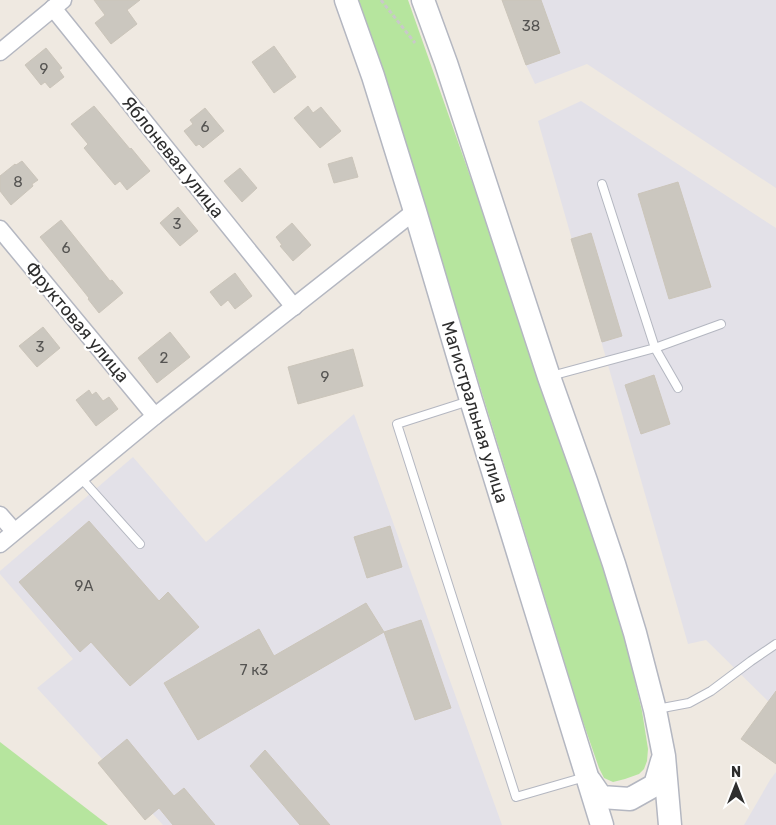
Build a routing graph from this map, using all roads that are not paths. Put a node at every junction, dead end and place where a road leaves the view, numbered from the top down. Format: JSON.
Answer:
{"nodes":[{"id":1,"x":346,"y":0,"type":"edge"},
{"id":2,"x":424,"y":0,"type":"edge"},
{"id":3,"x":58,"y":4,"type":"edge"},
{"id":4,"x":0,"y":52,"type":"edge"},
{"id":5,"x":602,"y":184,"type":"dead end"},
{"id":6,"x":415,"y":211,"type":"junction"},
{"id":7,"x":0,"y":229,"type":"edge"},
{"id":8,"x":294,"y":307,"type":"junction"},
{"id":9,"x":721,"y":324,"type":"dead end"},
{"id":10,"x":655,"y":348,"type":"junction"},
{"id":11,"x":549,"y":377,"type":"junction"},
{"id":12,"x":678,"y":388,"type":"dead end"},
{"id":13,"x":471,"y":400,"type":"junction"},
{"id":14,"x":155,"y":416,"type":"junction"},
{"id":15,"x":80,"y":477,"type":"junction"},
{"id":16,"x":0,"y":515,"type":"edge"},
{"id":17,"x":14,"y":531,"type":"junction"},
{"id":18,"x":0,"y":544,"type":"edge"},
{"id":19,"x":140,"y":544,"type":"dead end"},
{"id":20,"x":776,"y":644,"type":"edge"},
{"id":21,"x":655,"y":710,"type":"junction"},
{"id":22,"x":664,"y":756,"type":"junction"},
{"id":23,"x":586,"y":776,"type":"junction"},
{"id":24,"x":602,"y":825,"type":"edge"},
{"id":25,"x":670,"y":825,"type":"edge"}],
"edges":[{"from":1,"to":6,"type":"main road","name":"Магистральная улица"},
{"from":2,"to":11,"type":"main road"},
{"from":3,"to":4,"type":"street"},
{"from":3,"to":8,"type":"street","name":"Яблоневая улица"},
{"from":5,"to":10,"type":"lane"},
{"from":6,"to":8,"type":"street"},
{"from":6,"to":13,"type":"main road","name":"Магистральная улица"},
{"from":7,"to":14,"type":"street","name":"Фруктовая улица"},
{"from":8,"to":14,"type":"street"},
{"from":9,"to":10,"type":"lane"},
{"from":10,"to":11,"type":"lane"},
{"from":10,"to":12,"type":"lane"},
{"from":11,"to":21,"type":"main road"},
{"from":13,"to":23,"type":"main road","name":"Магистральная улица"},
{"from":13,"to":23,"type":"lane"},
{"from":14,"to":15,"type":"street"},
{"from":15,"to":17,"type":"street"},
{"from":15,"to":19,"type":"lane"},
{"from":16,"to":17,"type":"street"},
{"from":17,"to":18,"type":"street"},
{"from":20,"to":21,"type":"lane"},
{"from":21,"to":22,"type":"main road"},
{"from":22,"to":23,"type":"main road"},
{"from":22,"to":25,"type":"main road"},
{"from":23,"to":24,"type":"main road","name":"Магистральная улица"}]}
